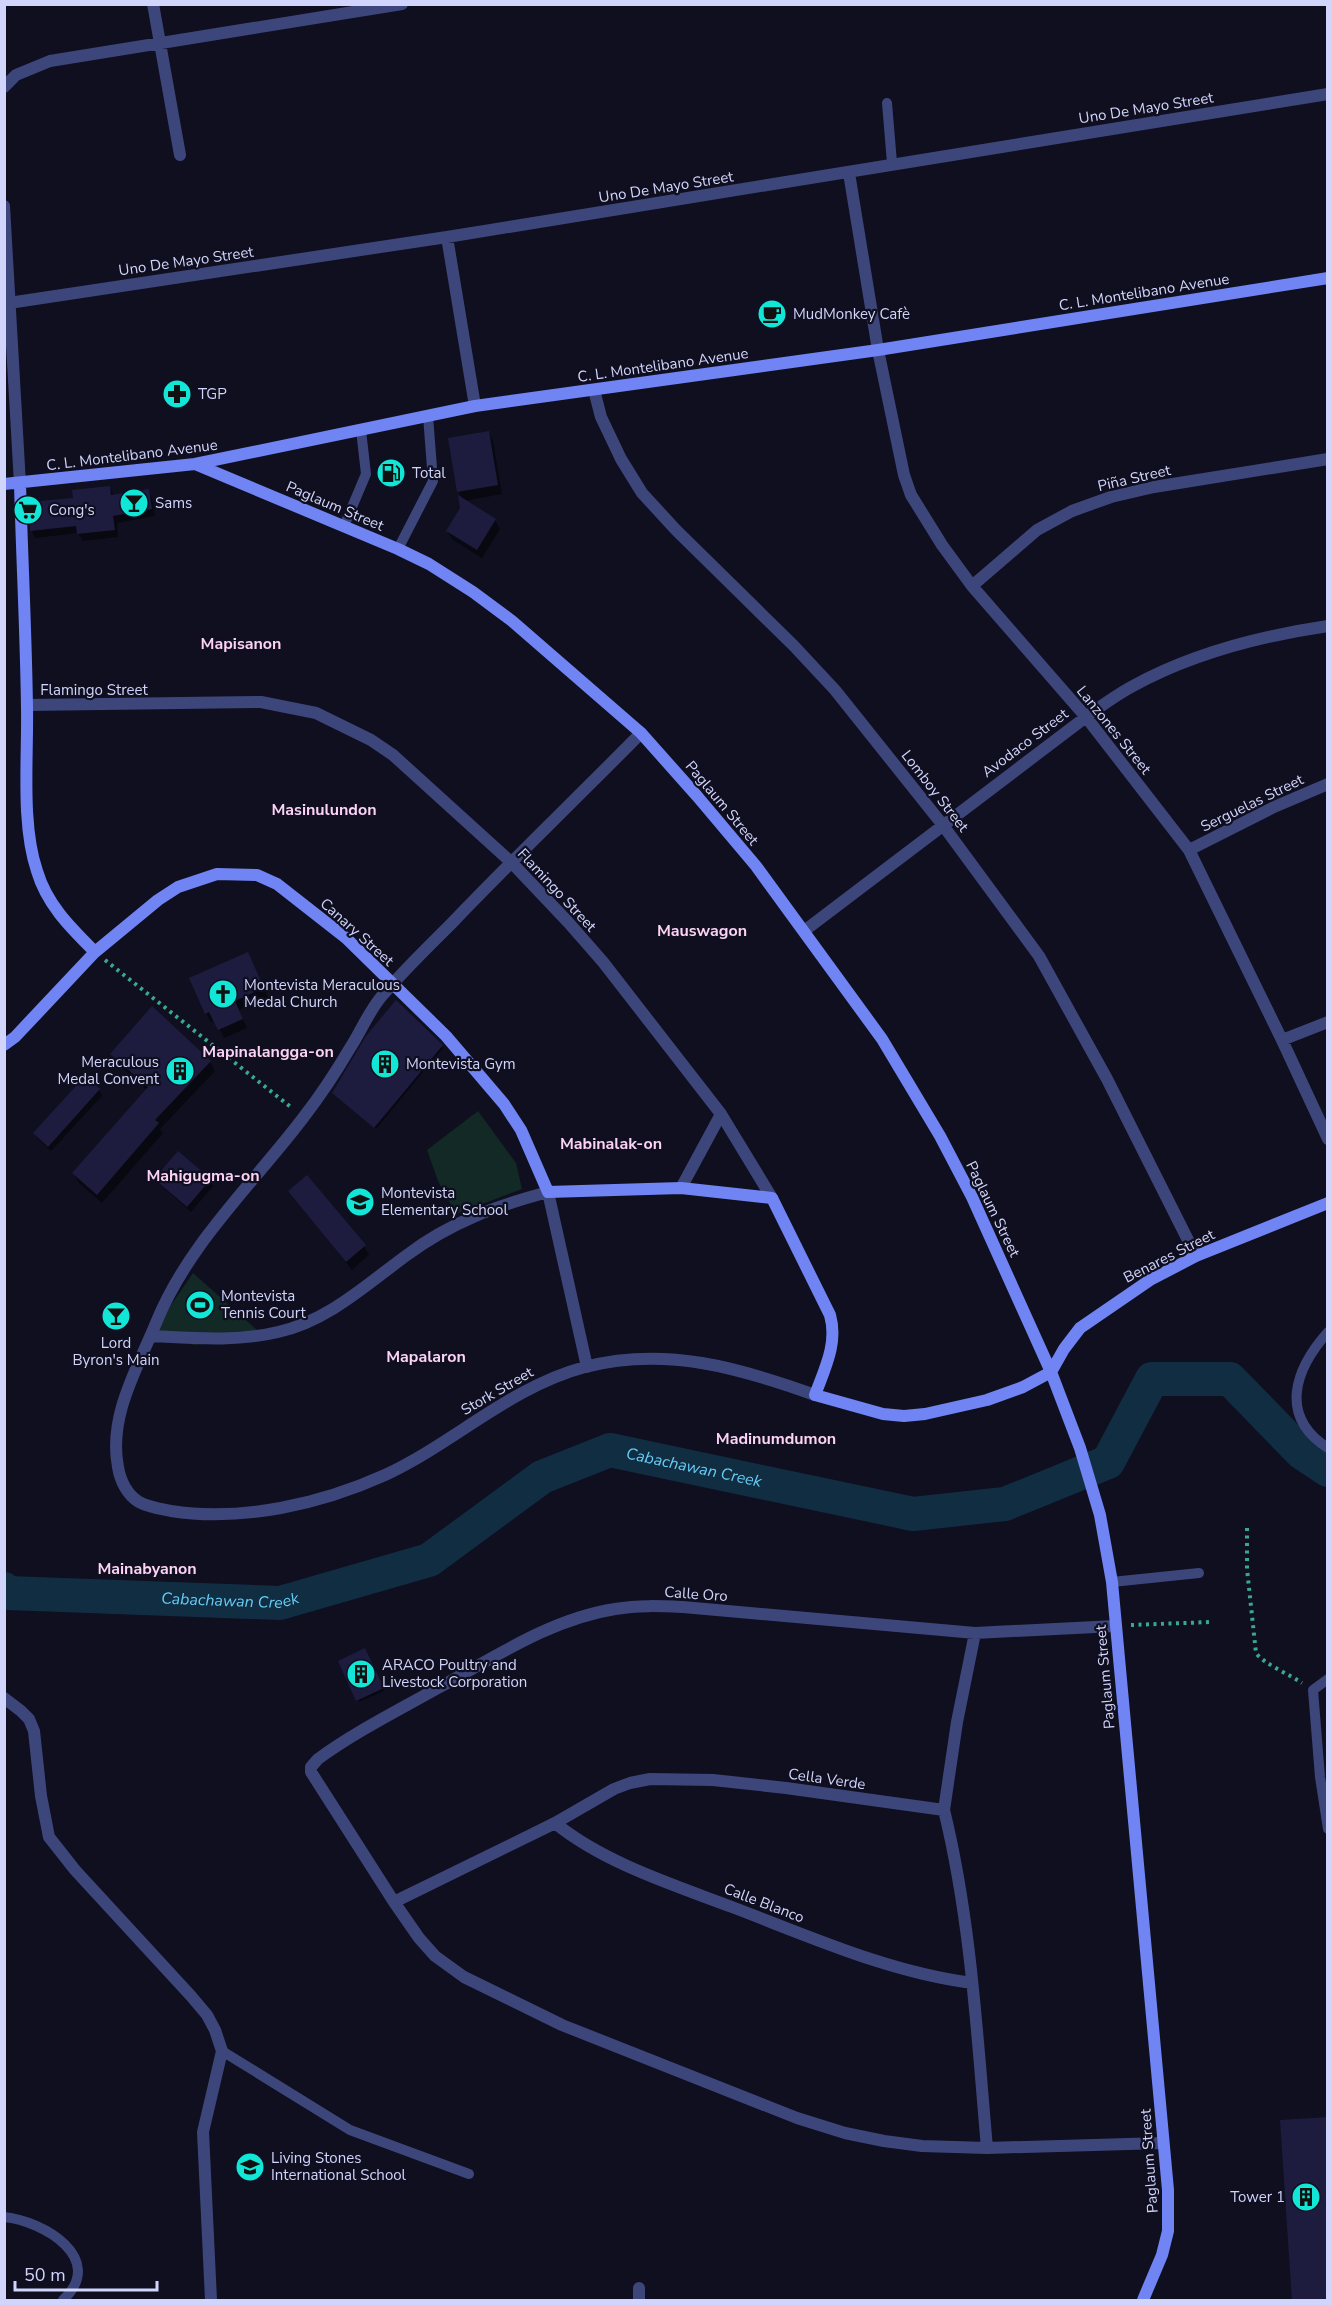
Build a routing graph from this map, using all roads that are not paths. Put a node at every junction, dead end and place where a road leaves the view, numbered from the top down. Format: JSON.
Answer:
{"nodes":[{"id":1,"x":153,"y":4,"type":"edge"},
{"id":2,"x":402,"y":4,"type":"edge"},
{"id":3,"x":160,"y":43,"type":"junction"},
{"id":4,"x":4,"y":87,"type":"edge"},
{"id":5,"x":1328,"y":94,"type":"edge"},
{"id":6,"x":887,"y":103,"type":"dead end"},
{"id":7,"x":180,"y":155,"type":"dead end"},
{"id":8,"x":892,"y":163,"type":"junction"},
{"id":9,"x":849,"y":173,"type":"junction"},
{"id":10,"x":4,"y":206,"type":"edge"},
{"id":11,"x":447,"y":237,"type":"junction"},
{"id":12,"x":1328,"y":278,"type":"edge"},
{"id":13,"x":9,"y":303,"type":"junction"},
{"id":14,"x":878,"y":350,"type":"junction"},
{"id":15,"x":594,"y":390,"type":"junction"},
{"id":16,"x":475,"y":406,"type":"junction"},
{"id":17,"x":428,"y":416,"type":"junction"},
{"id":18,"x":361,"y":430,"type":"junction"},
{"id":19,"x":1328,"y":459,"type":"edge"},
{"id":20,"x":195,"y":464,"type":"junction"},
{"id":21,"x":4,"y":484,"type":"edge"},
{"id":22,"x":20,"y":484,"type":"junction"},
{"id":23,"x":344,"y":526,"type":"junction"},
{"id":24,"x":398,"y":549,"type":"junction"},
{"id":25,"x":972,"y":586,"type":"junction"},
{"id":26,"x":1328,"y":626,"type":"edge"},
{"id":27,"x":27,"y":705,"type":"junction"},
{"id":28,"x":1086,"y":717,"type":"junction"},
{"id":29,"x":641,"y":733,"type":"junction"},
{"id":30,"x":1328,"y":784,"type":"edge"},
{"id":31,"x":942,"y":824,"type":"junction"},
{"id":32,"x":1190,"y":850,"type":"junction"},
{"id":33,"x":510,"y":862,"type":"junction"},
{"id":34,"x":804,"y":931,"type":"junction"},
{"id":35,"x":95,"y":952,"type":"junction"},
{"id":36,"x":393,"y":984,"type":"junction"},
{"id":37,"x":1328,"y":1022,"type":"edge"},
{"id":38,"x":1282,"y":1040,"type":"junction"},
{"id":39,"x":4,"y":1045,"type":"edge"},
{"id":40,"x":721,"y":1114,"type":"junction"},
{"id":41,"x":1328,"y":1139,"type":"edge"},
{"id":42,"x":681,"y":1188,"type":"junction"},
{"id":43,"x":548,"y":1192,"type":"junction"},
{"id":44,"x":772,"y":1198,"type":"junction"},
{"id":45,"x":1328,"y":1203,"type":"edge"},
{"id":46,"x":1197,"y":1256,"type":"junction"},
{"id":47,"x":1328,"y":1332,"type":"edge"},
{"id":48,"x":151,"y":1336,"type":"junction"},
{"id":49,"x":587,"y":1367,"type":"junction"},
{"id":50,"x":1051,"y":1372,"type":"junction"},
{"id":51,"x":815,"y":1395,"type":"junction"},
{"id":52,"x":1328,"y":1448,"type":"edge"},
{"id":53,"x":1199,"y":1573,"type":"dead end"},
{"id":54,"x":1112,"y":1582,"type":"junction"},
{"id":55,"x":1115,"y":1626,"type":"junction"},
{"id":56,"x":975,"y":1633,"type":"junction"},
{"id":57,"x":1328,"y":1679,"type":"edge"},
{"id":58,"x":4,"y":1698,"type":"edge"},
{"id":59,"x":944,"y":1810,"type":"junction"},
{"id":60,"x":555,"y":1823,"type":"junction"},
{"id":61,"x":1328,"y":1829,"type":"edge"},
{"id":62,"x":394,"y":1902,"type":"junction"},
{"id":63,"x":972,"y":1983,"type":"junction"},
{"id":64,"x":222,"y":2051,"type":"junction"},
{"id":65,"x":1163,"y":2143,"type":"junction"},
{"id":66,"x":987,"y":2148,"type":"junction"},
{"id":67,"x":469,"y":2174,"type":"dead end"},
{"id":68,"x":4,"y":2217,"type":"edge"},
{"id":69,"x":63,"y":2301,"type":"edge"},
{"id":70,"x":212,"y":2301,"type":"edge"},
{"id":71,"x":1143,"y":2301,"type":"edge"}],
"edges":[{"from":1,"to":3,"type":"street"},
{"from":2,"to":3,"type":"street"},
{"from":3,"to":4,"type":"street"},
{"from":3,"to":7,"type":"street"},
{"from":5,"to":8,"type":"street","name":"Uno De Mayo Street"},
{"from":6,"to":8,"type":"lane"},
{"from":8,"to":9,"type":"street","name":"Uno De Mayo Street"},
{"from":9,"to":11,"type":"street","name":"Uno De Mayo Street"},
{"from":9,"to":14,"type":"street","name":"Lanzones Street"},
{"from":10,"to":13,"type":"street"},
{"from":11,"to":13,"type":"street","name":"Uno De Mayo Street"},
{"from":11,"to":16,"type":"street"},
{"from":12,"to":14,"type":"street","name":"C. L. Montelibano Avenue"},
{"from":13,"to":22,"type":"street"},
{"from":14,"to":15,"type":"street","name":"C. L. Montelibano Avenue"},
{"from":14,"to":25,"type":"street","name":"Lanzones Street"},
{"from":15,"to":16,"type":"street","name":"C. L. Montelibano Avenue"},
{"from":15,"to":31,"type":"street","name":"Lomboy Street"},
{"from":16,"to":17,"type":"street","name":"C. L. Montelibano Avenue"},
{"from":17,"to":18,"type":"street","name":"C. L. Montelibano Avenue"},
{"from":17,"to":24,"type":"lane"},
{"from":18,"to":20,"type":"street","name":"C. L. Montelibano Avenue"},
{"from":18,"to":23,"type":"lane"},
{"from":19,"to":25,"type":"street","name":"Piña Street"},
{"from":20,"to":22,"type":"street","name":"C. L. Montelibano Avenue"},
{"from":20,"to":23,"type":"street","name":"Paglaum Street"},
{"from":21,"to":22,"type":"street","name":"C. L. Montelibano Avenue"},
{"from":22,"to":27,"type":"street"},
{"from":23,"to":24,"type":"street","name":"Paglaum Street"},
{"from":24,"to":29,"type":"street","name":"Paglaum Street"},
{"from":25,"to":28,"type":"street","name":"Lanzones Street"},
{"from":26,"to":28,"type":"street","name":"Avodaco Street"},
{"from":27,"to":33,"type":"street","name":"Flamingo Street"},
{"from":27,"to":35,"type":"street"},
{"from":28,"to":31,"type":"street","name":"Avodaco Street"},
{"from":28,"to":32,"type":"street","name":"Lanzones Street"},
{"from":29,"to":33,"type":"street","name":"Stork Street"},
{"from":29,"to":34,"type":"street","name":"Paglaum Street"},
{"from":30,"to":32,"type":"street","name":"Serguelas Street"},
{"from":31,"to":34,"type":"street","name":"Avodaco Street"},
{"from":31,"to":46,"type":"street","name":"Lomboy Street"},
{"from":32,"to":38,"type":"street","name":"Lanzones Street"},
{"from":33,"to":36,"type":"street","name":"Stork Street"},
{"from":33,"to":40,"type":"street","name":"Flamingo Street"},
{"from":34,"to":50,"type":"street","name":"Paglaum Street"},
{"from":35,"to":36,"type":"street","name":"Canary Street"},
{"from":35,"to":39,"type":"street","name":"Canary Street"},
{"from":36,"to":43,"type":"street","name":"Canary Street"},
{"from":36,"to":48,"type":"street","name":"Stork Street"},
{"from":37,"to":38,"type":"street"},
{"from":38,"to":41,"type":"street","name":"Lanzones Street"},
{"from":40,"to":42,"type":"street"},
{"from":40,"to":44,"type":"street","name":"Flamingo Street"},
{"from":42,"to":43,"type":"street"},
{"from":42,"to":44,"type":"street"},
{"from":43,"to":48,"type":"street"},
{"from":43,"to":49,"type":"street","name":"Canary Street"},
{"from":44,"to":51,"type":"street","name":"Flamingo Street"},
{"from":45,"to":46,"type":"street","name":"Benares Street"},
{"from":46,"to":50,"type":"street","name":"Benares Street"},
{"from":47,"to":52,"type":"lane"},
{"from":48,"to":49,"type":"street","name":"Stork Street"},
{"from":49,"to":51,"type":"street","name":"Stork Street"},
{"from":50,"to":51,"type":"street","name":"Stork Street"},
{"from":50,"to":54,"type":"street","name":"Paglaum Street"},
{"from":53,"to":54,"type":"lane"},
{"from":54,"to":55,"type":"street","name":"Paglaum Street"},
{"from":55,"to":56,"type":"street","name":"Calle Oro"},
{"from":55,"to":65,"type":"street","name":"Paglaum Street"},
{"from":56,"to":59,"type":"street"},
{"from":56,"to":62,"type":"street","name":"Calle Oro"},
{"from":57,"to":61,"type":"lane"},
{"from":58,"to":64,"type":"street"},
{"from":59,"to":60,"type":"street","name":"Cella Verde"},
{"from":59,"to":63,"type":"street"},
{"from":60,"to":62,"type":"street","name":"Cella Verde"},
{"from":60,"to":63,"type":"street","name":"Calle Blanco"},
{"from":62,"to":66,"type":"street"},
{"from":63,"to":66,"type":"street"},
{"from":64,"to":67,"type":"lane"},
{"from":64,"to":70,"type":"street"},
{"from":65,"to":66,"type":"street"},
{"from":65,"to":71,"type":"street","name":"Paglaum Street"},
{"from":68,"to":69,"type":"lane"}]}
